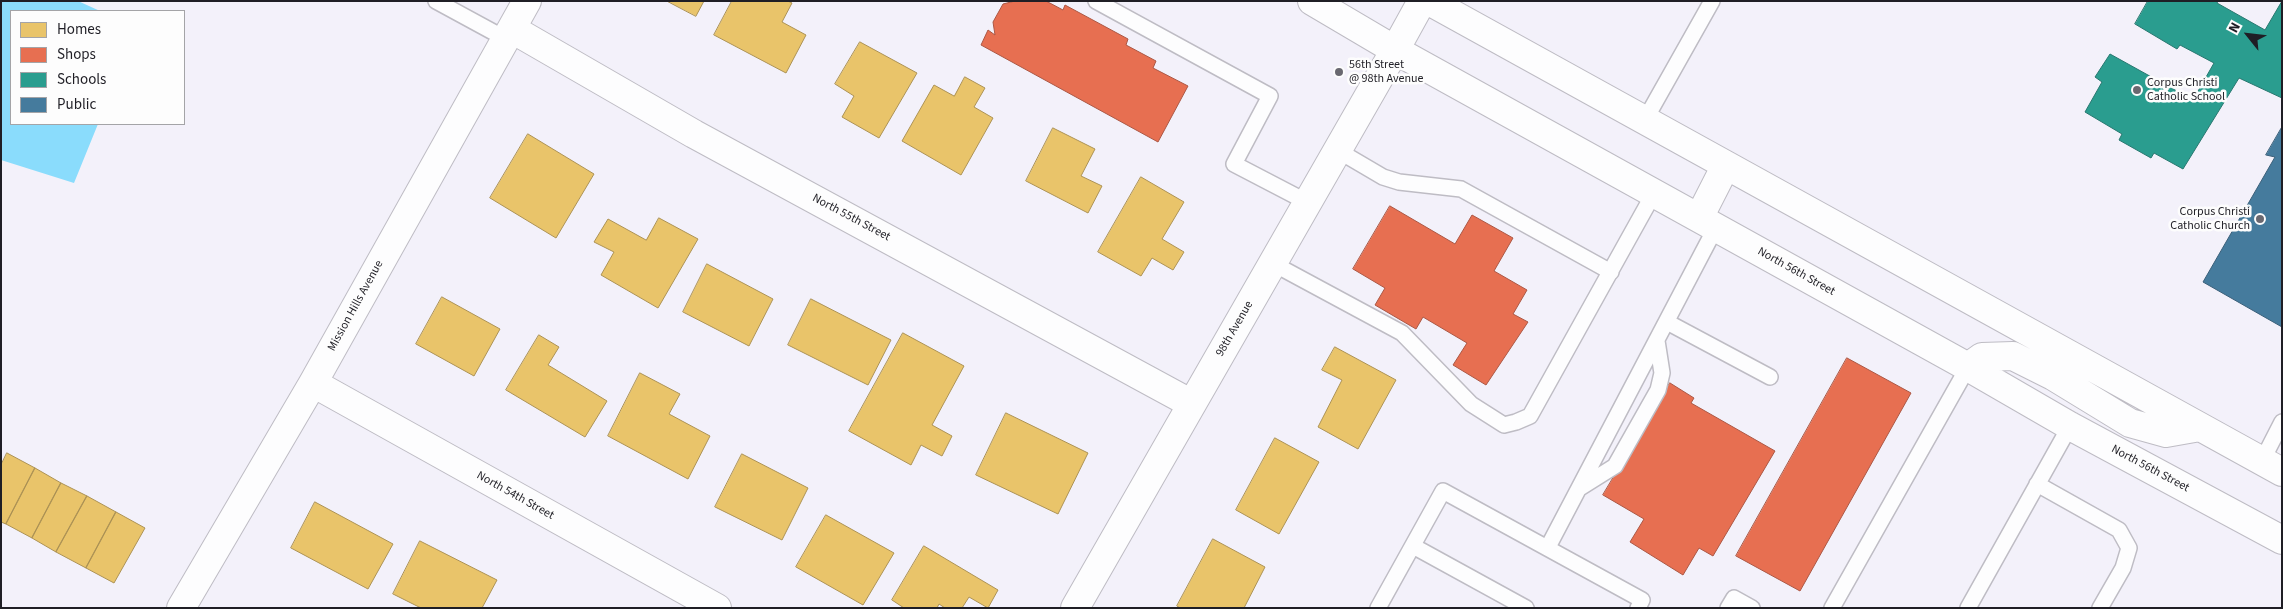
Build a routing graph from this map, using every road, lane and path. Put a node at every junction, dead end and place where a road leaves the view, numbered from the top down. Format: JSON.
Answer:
{"nodes":[{"id":1,"x":436,"y":1,"type":"edge"},
{"id":2,"x":527,"y":1,"type":"edge"},
{"id":3,"x":1096,"y":1,"type":"edge"},
{"id":4,"x":1312,"y":1,"type":"edge"},
{"id":5,"x":1422,"y":1,"type":"edge"},
{"id":6,"x":1429,"y":1,"type":"edge"},
{"id":7,"x":1712,"y":1,"type":"edge"},
{"id":8,"x":1123,"y":8,"type":"edge"},
{"id":9,"x":509,"y":34,"type":"junction"},
{"id":10,"x":1395,"y":50,"type":"junction"},
{"id":11,"x":1645,"y":120,"type":"junction"},
{"id":12,"x":1337,"y":150,"type":"junction"},
{"id":13,"x":1726,"y":165,"type":"junction"},
{"id":14,"x":1654,"y":194,"type":"junction"},
{"id":15,"x":1307,"y":202,"type":"junction"},
{"id":16,"x":1707,"y":222,"type":"junction"},
{"id":17,"x":1272,"y":263,"type":"junction"},
{"id":18,"x":1611,"y":272,"type":"junction"},
{"id":19,"x":1667,"y":322,"type":"junction"},
{"id":20,"x":1657,"y":341,"type":"junction"},
{"id":21,"x":1968,"y":367,"type":"junction"},
{"id":22,"x":1770,"y":377,"type":"dead end"},
{"id":23,"x":313,"y":384,"type":"junction"},
{"id":24,"x":1192,"y":404,"type":"junction"},
{"id":25,"x":2282,"y":422,"type":"edge"},
{"id":26,"x":2070,"y":426,"type":"junction"},
{"id":27,"x":2200,"y":426,"type":"junction"},
{"id":28,"x":2272,"y":466,"type":"edge"},
{"id":29,"x":2037,"y":484,"type":"junction"},
{"id":30,"x":1579,"y":489,"type":"junction"},
{"id":31,"x":2282,"y":540,"type":"edge"},
{"id":32,"x":1413,"y":546,"type":"junction"},
{"id":33,"x":1548,"y":547,"type":"junction"},
{"id":34,"x":181,"y":608,"type":"edge"},
{"id":35,"x":718,"y":608,"type":"edge"},
{"id":36,"x":1076,"y":608,"type":"edge"},
{"id":37,"x":1378,"y":608,"type":"edge"},
{"id":38,"x":1526,"y":608,"type":"edge"},
{"id":39,"x":1638,"y":608,"type":"edge"},
{"id":40,"x":1728,"y":608,"type":"edge"},
{"id":41,"x":1752,"y":608,"type":"edge"},
{"id":42,"x":1832,"y":608,"type":"edge"},
{"id":43,"x":1968,"y":608,"type":"edge"},
{"id":44,"x":2100,"y":608,"type":"edge"}],
"edges":[{"from":1,"to":9,"type":"lane"},
{"from":2,"to":9,"type":"street","name":"Mission Hills Avenue"},
{"from":3,"to":8,"type":"lane"},
{"from":4,"to":10,"type":"street","name":"North 56th Street"},
{"from":5,"to":10,"type":"street","name":"98th Avenue"},
{"from":6,"to":11,"type":"street"},
{"from":7,"to":11,"type":"lane"},
{"from":8,"to":15,"type":"lane"},
{"from":9,"to":23,"type":"street","name":"Mission Hills Avenue"},
{"from":9,"to":24,"type":"street","name":"North 55th Street"},
{"from":10,"to":12,"type":"street","name":"98th Avenue"},
{"from":10,"to":14,"type":"street","name":"North 56th Street"},
{"from":11,"to":13,"type":"street"},
{"from":12,"to":15,"type":"street","name":"98th Avenue"},
{"from":12,"to":18,"type":"lane"},
{"from":13,"to":16,"type":"street"},
{"from":13,"to":27,"type":"street"},
{"from":14,"to":16,"type":"street","name":"North 56th Street"},
{"from":14,"to":18,"type":"lane"},
{"from":15,"to":17,"type":"street","name":"98th Avenue"},
{"from":16,"to":19,"type":"lane"},
{"from":16,"to":21,"type":"street","name":"North 56th Street"},
{"from":17,"to":18,"type":"lane"},
{"from":17,"to":24,"type":"street","name":"98th Avenue"},
{"from":19,"to":20,"type":"lane"},
{"from":19,"to":22,"type":"lane"},
{"from":20,"to":30,"type":"lane"},
{"from":20,"to":30,"type":"lane"},
{"from":21,"to":26,"type":"street","name":"North 56th Street"},
{"from":21,"to":27,"type":"street"},
{"from":21,"to":42,"type":"lane"},
{"from":23,"to":34,"type":"street","name":"Mission Hills Avenue"},
{"from":23,"to":35,"type":"street","name":"North 54th Street"},
{"from":24,"to":36,"type":"street","name":"98th Avenue"},
{"from":25,"to":28,"type":"lane"},
{"from":26,"to":29,"type":"lane"},
{"from":26,"to":31,"type":"street","name":"North 56th Street"},
{"from":27,"to":28,"type":"street"},
{"from":29,"to":43,"type":"lane"},
{"from":29,"to":44,"type":"lane"},
{"from":30,"to":33,"type":"lane"},
{"from":32,"to":33,"type":"lane"},
{"from":32,"to":37,"type":"lane"},
{"from":32,"to":38,"type":"lane"},
{"from":33,"to":39,"type":"lane"},
{"from":40,"to":41,"type":"lane"}]}
